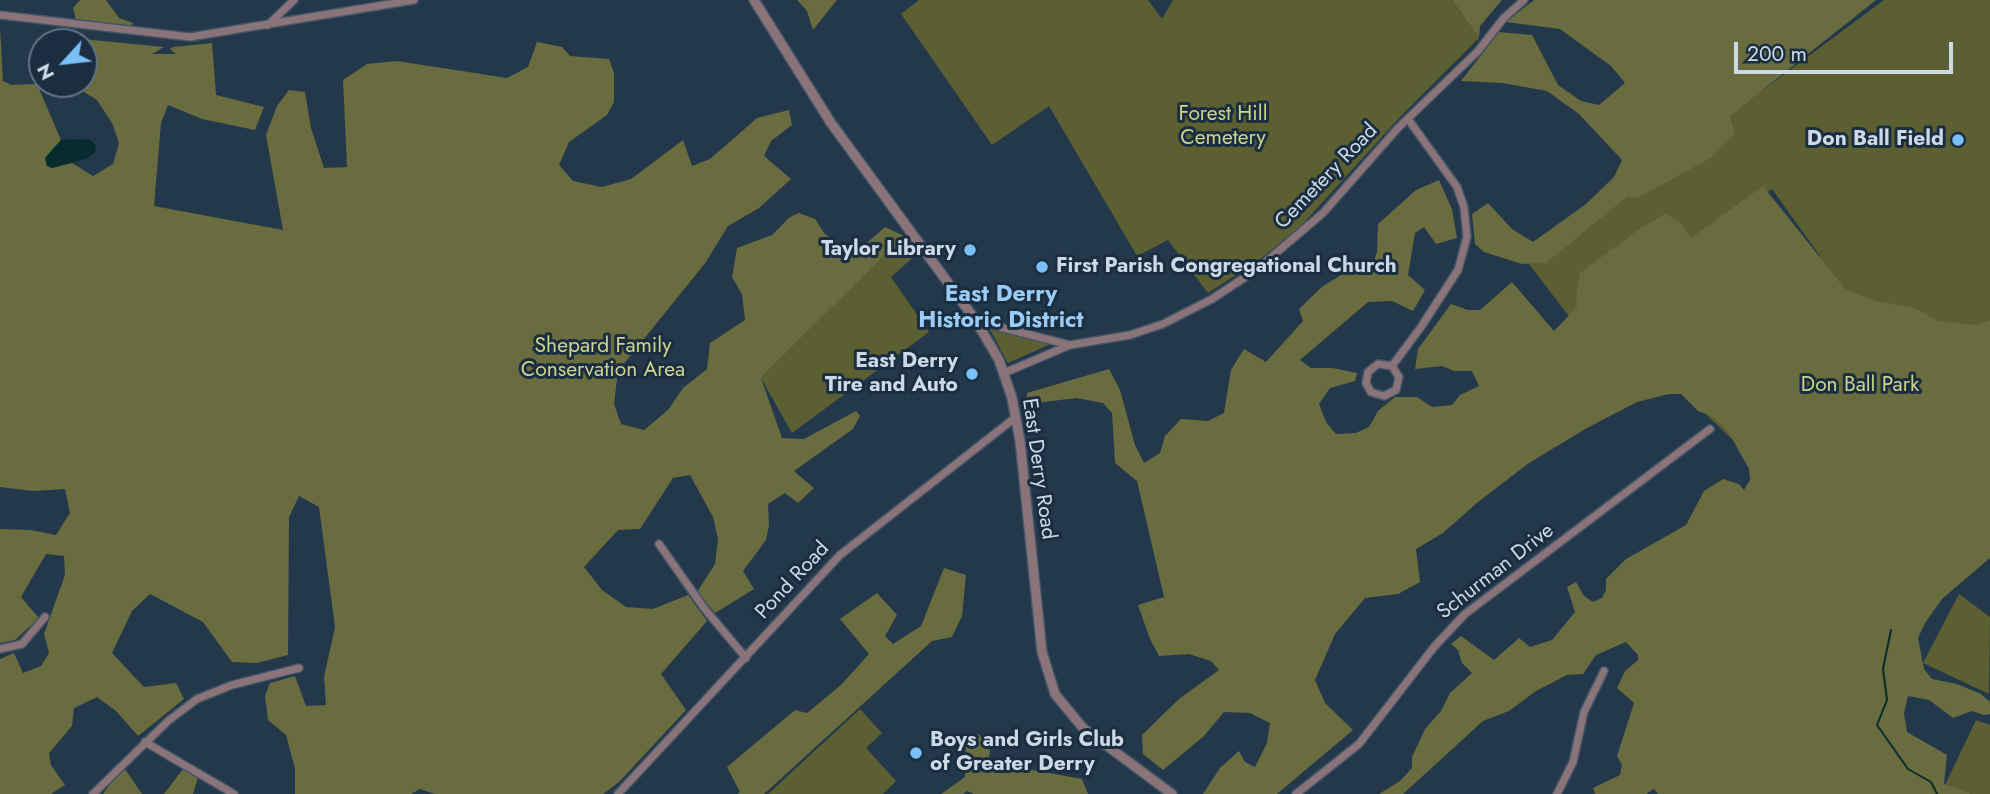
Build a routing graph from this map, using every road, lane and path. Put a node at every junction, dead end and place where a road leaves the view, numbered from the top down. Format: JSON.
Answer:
{"nodes":[{"id":1,"x":294,"y":0,"type":"edge"},
{"id":2,"x":414,"y":0,"type":"edge"},
{"id":3,"x":754,"y":0,"type":"edge"},
{"id":4,"x":1524,"y":0,"type":"edge"},
{"id":5,"x":0,"y":15,"type":"edge"},
{"id":6,"x":267,"y":26,"type":"junction"},
{"id":7,"x":1408,"y":119,"type":"junction"},
{"id":8,"x":976,"y":321,"type":"junction"},
{"id":9,"x":1070,"y":345,"type":"junction"},
{"id":10,"x":1392,"y":366,"type":"junction"},
{"id":11,"x":1004,"y":373,"type":"junction"},
{"id":12,"x":1016,"y":417,"type":"junction"},
{"id":13,"x":1710,"y":429,"type":"dead end"},
{"id":14,"x":659,"y":544,"type":"dead end"},
{"id":15,"x":45,"y":617,"type":"dead end"},
{"id":16,"x":0,"y":649,"type":"edge"},
{"id":17,"x":746,"y":658,"type":"junction"},
{"id":18,"x":299,"y":668,"type":"dead end"},
{"id":19,"x":1604,"y":671,"type":"dead end"},
{"id":20,"x":145,"y":742,"type":"junction"},
{"id":21,"x":93,"y":794,"type":"edge"},
{"id":22,"x":234,"y":794,"type":"edge"},
{"id":23,"x":618,"y":794,"type":"edge"},
{"id":24,"x":1172,"y":794,"type":"edge"},
{"id":25,"x":1296,"y":794,"type":"edge"},
{"id":26,"x":1558,"y":794,"type":"edge"}],
"edges":[{"from":1,"to":6,"type":"street"},
{"from":2,"to":6,"type":"street"},
{"from":3,"to":8,"type":"street","name":"East Derry Road"},
{"from":4,"to":7,"type":"street","name":"Cemetery Road"},
{"from":5,"to":6,"type":"street"},
{"from":7,"to":9,"type":"street","name":"Cemetery Road"},
{"from":7,"to":10,"type":"street"},
{"from":8,"to":9,"type":"street"},
{"from":8,"to":11,"type":"street","name":"East Derry Road"},
{"from":9,"to":11,"type":"street","name":"Cemetery Road"},
{"from":10,"to":10,"type":"street"},
{"from":11,"to":12,"type":"street","name":"East Derry Road"},
{"from":12,"to":17,"type":"street","name":"Pond Road"},
{"from":12,"to":24,"type":"street","name":"East Derry Road"},
{"from":13,"to":25,"type":"street","name":"Schurman Drive"},
{"from":14,"to":17,"type":"street"},
{"from":15,"to":16,"type":"street"},
{"from":17,"to":23,"type":"street","name":"Pond Road"},
{"from":18,"to":20,"type":"street"},
{"from":19,"to":26,"type":"street"},
{"from":20,"to":21,"type":"street"},
{"from":20,"to":22,"type":"street"}]}
